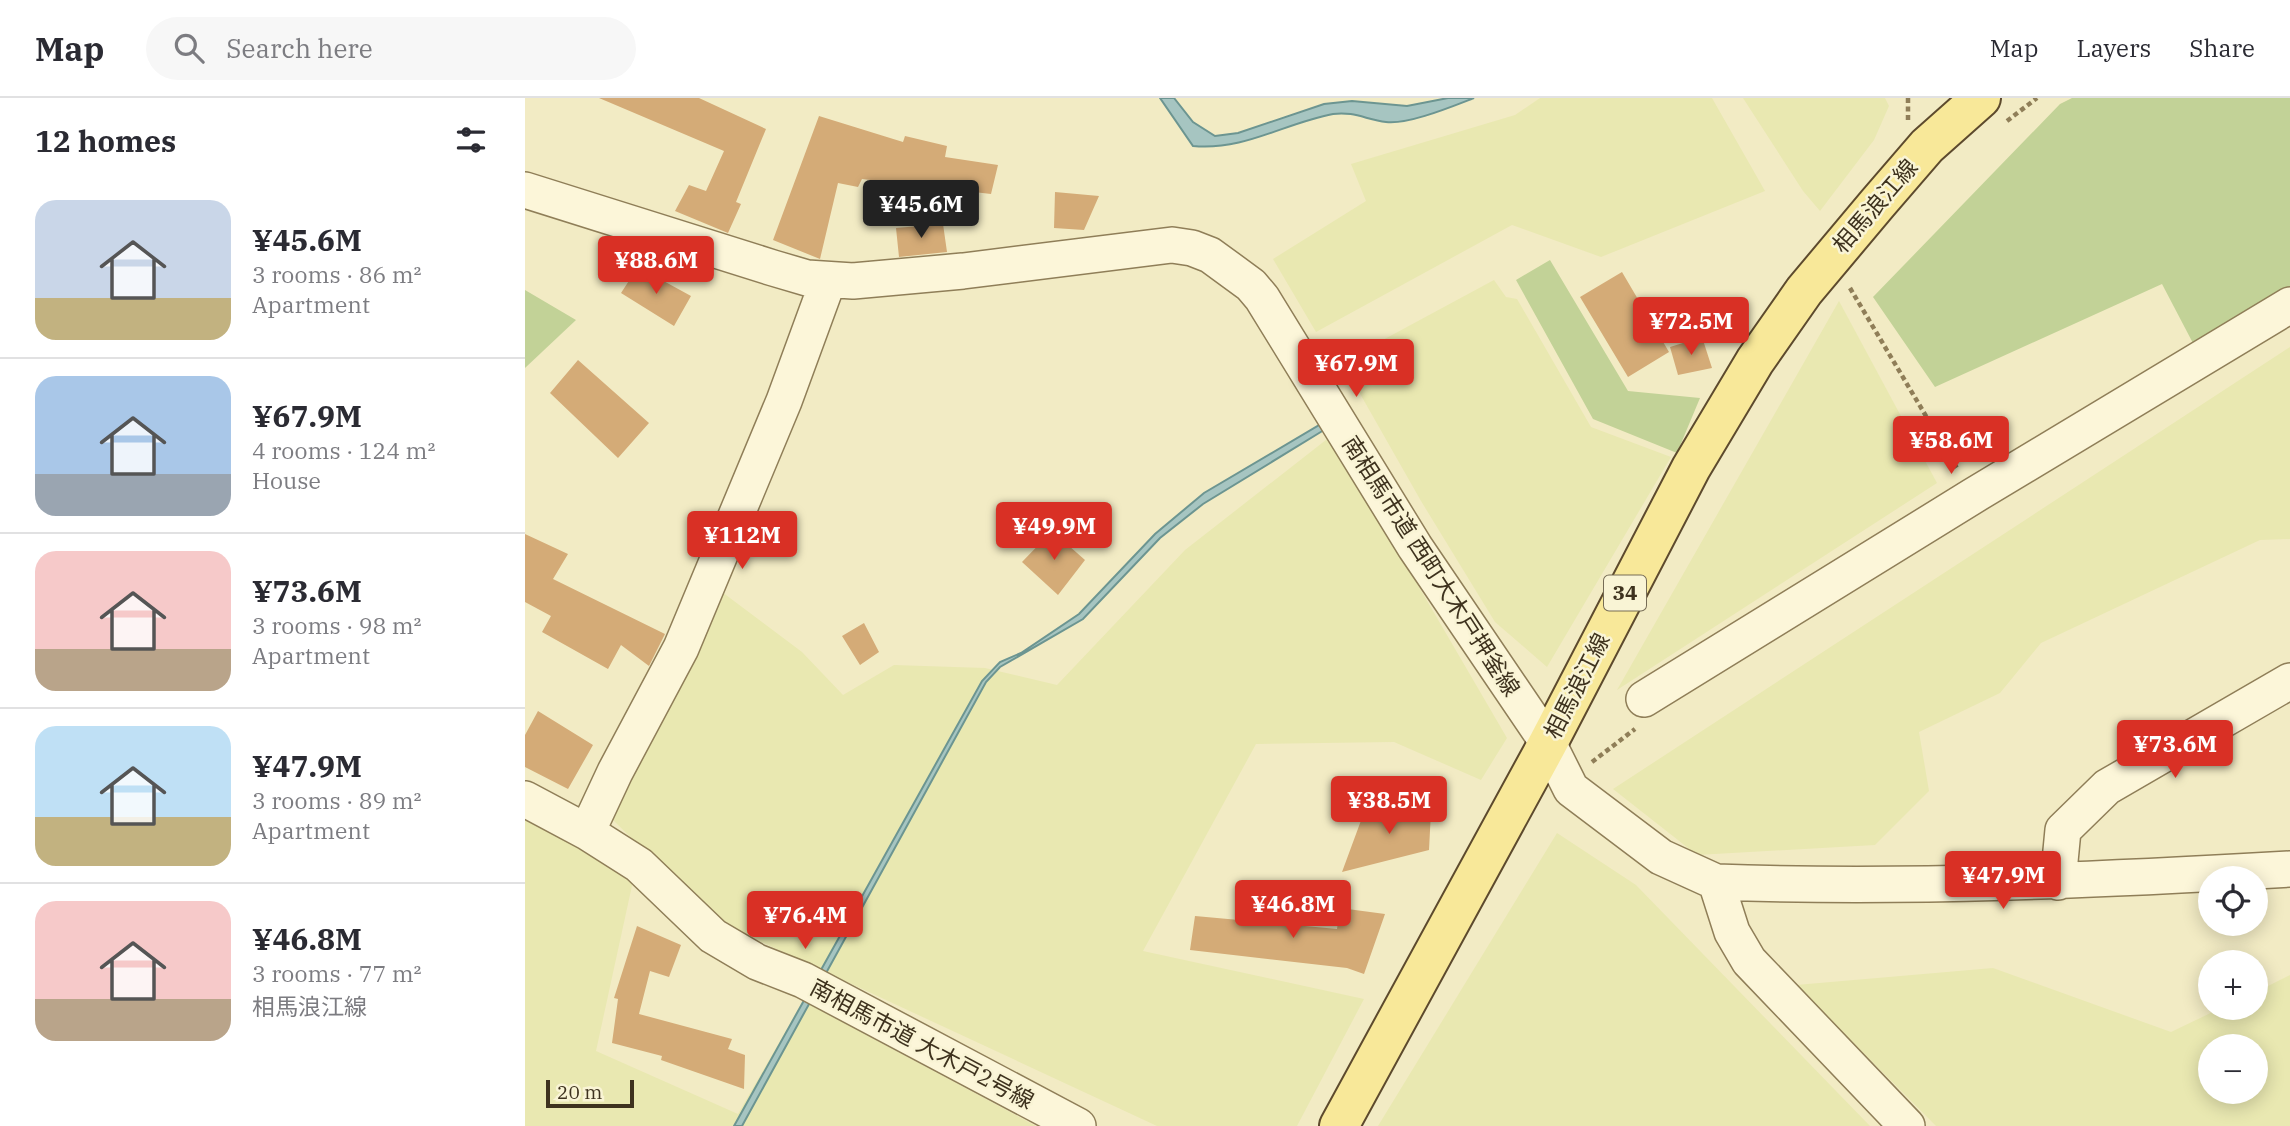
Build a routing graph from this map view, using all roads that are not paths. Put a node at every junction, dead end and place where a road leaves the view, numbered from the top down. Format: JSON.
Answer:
{"nodes":[{"id":1,"x":1980,"y":106,"type":"edge"},
{"id":2,"x":525,"y":190,"type":"edge"},
{"id":3,"x":828,"y":281,"type":"junction"},
{"id":4,"x":2290,"y":305,"type":"edge"},
{"id":5,"x":2290,"y":681,"type":"edge"},
{"id":6,"x":1644,"y":711,"type":"road end"},
{"id":7,"x":1548,"y":743,"type":"junction"},
{"id":8,"x":525,"y":799,"type":"edge"},
{"id":9,"x":587,"y":832,"type":"junction"},
{"id":10,"x":2290,"y":869,"type":"edge"},
{"id":11,"x":1716,"y":882,"type":"junction"},
{"id":12,"x":2058,"y":882,"type":"junction"},
{"id":13,"x":1078,"y":1126,"type":"edge"},
{"id":14,"x":1339,"y":1126,"type":"edge"},
{"id":15,"x":1907,"y":1126,"type":"edge"}],
"edges":[{"from":1,"to":7,"type":"main road","name":"相馬浪江線","number":"34"},
{"from":2,"to":3,"type":"street","name":"南相馬市道 西町大木戸押釜線"},
{"from":3,"to":7,"type":"street","name":"南相馬市道 西町大木戸押釜線"},
{"from":3,"to":9,"type":"street"},
{"from":4,"to":6,"type":"street"},
{"from":5,"to":12,"type":"street"},
{"from":7,"to":11,"type":"street","name":"南相馬市道 西町大木戸押釜線"},
{"from":7,"to":14,"type":"main road","name":"相馬浪江線","number":"34"},
{"from":8,"to":9,"type":"street","name":"南相馬市道 大木戸2号線"},
{"from":9,"to":13,"type":"street","name":"南相馬市道 大木戸2号線"},
{"from":10,"to":12,"type":"street"},
{"from":11,"to":12,"type":"street"},
{"from":11,"to":15,"type":"street"}]}
